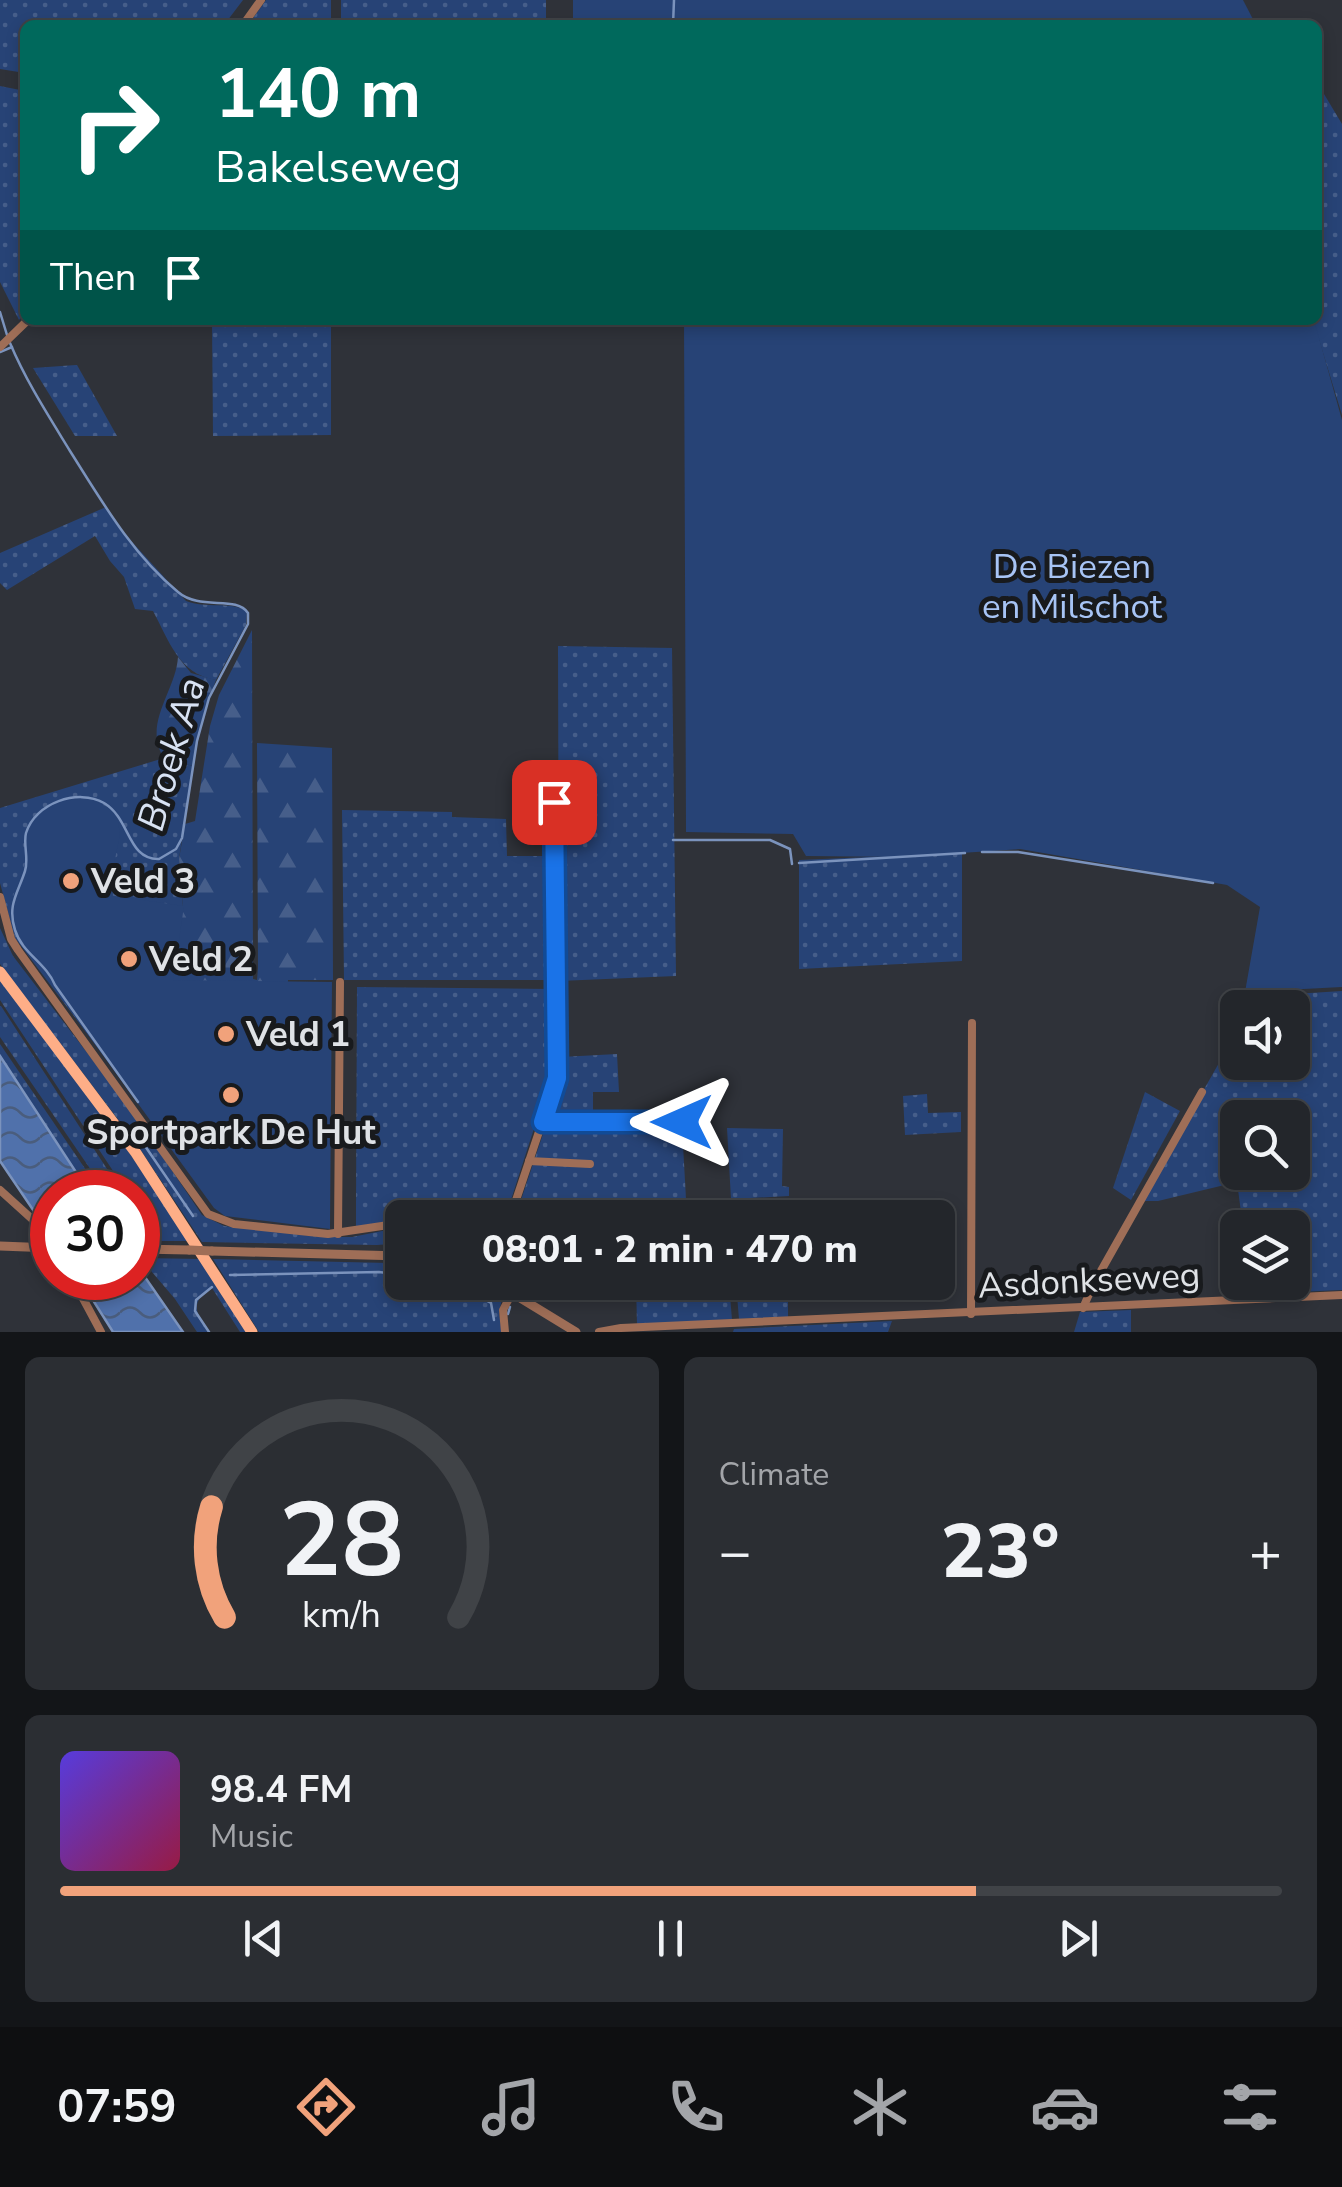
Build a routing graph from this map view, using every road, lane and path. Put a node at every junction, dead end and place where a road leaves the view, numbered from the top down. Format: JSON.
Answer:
{"nodes":[{"id":1,"x":261,"y":0,"type":"edge"},
{"id":2,"x":246,"y":20,"type":"edge"},
{"id":3,"x":23,"y":325,"type":"edge"},
{"id":4,"x":0,"y":348,"type":"edge"},
{"id":5,"x":554,"y":802,"type":"dead end"},
{"id":6,"x":0,"y":896,"type":"edge"},
{"id":7,"x":0,"y":972,"type":"edge"},
{"id":8,"x":340,"y":982,"type":"dead end"},
{"id":9,"x":972,"y":1023,"type":"dead end"},
{"id":10,"x":1202,"y":1092,"type":"dead end"},
{"id":11,"x":543,"y":1122,"type":"junction"},
{"id":12,"x":682,"y":1122,"type":"dead end"},
{"id":13,"x":529,"y":1162,"type":"junction"},
{"id":14,"x":590,"y":1164,"type":"dead end"},
{"id":15,"x":0,"y":1190,"type":"edge"},
{"id":16,"x":516,"y":1200,"type":"edge"},
{"id":17,"x":30,"y":1216,"type":"edge"},
{"id":18,"x":385,"y":1227,"type":"edge"},
{"id":19,"x":338,"y":1234,"type":"junction"},
{"id":20,"x":0,"y":1246,"type":"edge"},
{"id":21,"x":30,"y":1247,"type":"edge"},
{"id":22,"x":160,"y":1250,"type":"edge"},
{"id":23,"x":385,"y":1256,"type":"edge"},
{"id":24,"x":1342,"y":1295,"type":"edge"},
{"id":25,"x":84,"y":1300,"type":"edge"},
{"id":26,"x":508,"y":1300,"type":"edge"},
{"id":27,"x":523,"y":1300,"type":"edge"},
{"id":28,"x":1083,"y":1308,"type":"junction"},
{"id":29,"x":971,"y":1314,"type":"junction"},
{"id":30,"x":101,"y":1332,"type":"edge"},
{"id":31,"x":252,"y":1332,"type":"edge"},
{"id":32,"x":505,"y":1332,"type":"edge"},
{"id":33,"x":576,"y":1332,"type":"edge"},
{"id":34,"x":599,"y":1332,"type":"edge"}],
"edges":[{"from":1,"to":2,"type":"street"},
{"from":3,"to":4,"type":"street"},
{"from":5,"to":11,"type":"street"},
{"from":6,"to":19,"type":"street"},
{"from":7,"to":31,"type":"main road"},
{"from":8,"to":19,"type":"street"},
{"from":9,"to":29,"type":"street"},
{"from":10,"to":28,"type":"street"},
{"from":11,"to":12,"type":"street"},
{"from":11,"to":13,"type":"street"},
{"from":13,"to":14,"type":"street"},
{"from":13,"to":16,"type":"street"},
{"from":15,"to":17,"type":"street"},
{"from":18,"to":19,"type":"street"},
{"from":20,"to":21,"type":"street"},
{"from":22,"to":23,"type":"street","bridge":true},
{"from":24,"to":28,"type":"street","name":"Asdonkseweg"},
{"from":25,"to":30,"type":"street"},
{"from":26,"to":32,"type":"street"},
{"from":27,"to":33,"type":"street"},
{"from":28,"to":29,"type":"street","name":"Asdonkseweg"},
{"from":29,"to":34,"type":"street","name":"Asdonkseweg"}]}
